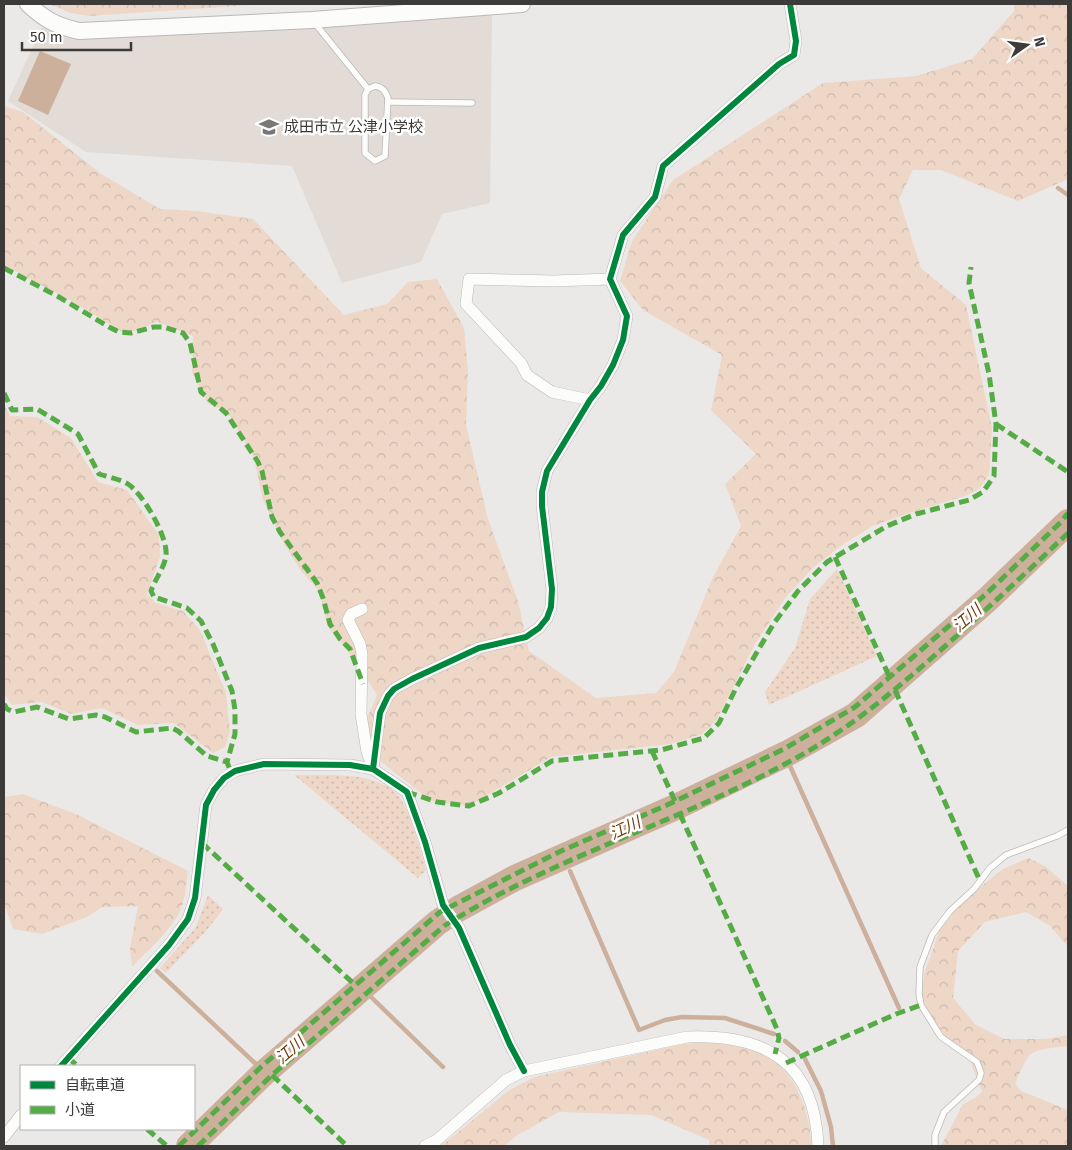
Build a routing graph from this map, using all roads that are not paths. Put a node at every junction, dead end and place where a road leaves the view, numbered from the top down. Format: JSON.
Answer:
{"nodes":[{"id":1,"x":28,"y":4,"type":"edge"},
{"id":2,"x":522,"y":4,"type":"edge"},
{"id":3,"x":790,"y":4,"type":"edge"},
{"id":4,"x":312,"y":20,"type":"junction"},
{"id":5,"x":368,"y":89,"type":"junction"},
{"id":6,"x":388,"y":102,"type":"junction"},
{"id":7,"x":472,"y":103,"type":"dead end"},
{"id":8,"x":610,"y":279,"type":"junction"},
{"id":9,"x":590,"y":400,"type":"junction"},
{"id":10,"x":362,"y":609,"type":"dead end"},
{"id":11,"x":373,"y":769,"type":"junction"},
{"id":12,"x":1068,"y":830,"type":"edge"},
{"id":13,"x":62,"y":1065,"type":"edge"},
{"id":14,"x":524,"y":1071,"type":"junction"},
{"id":15,"x":20,"y":1116,"type":"edge"},
{"id":16,"x":4,"y":1137,"type":"edge"},
{"id":17,"x":425,"y":1146,"type":"edge"},
{"id":18,"x":818,"y":1146,"type":"edge"},
{"id":19,"x":935,"y":1146,"type":"edge"}],
"edges":[{"from":1,"to":4,"type":"street"},
{"from":2,"to":4,"type":"street"},
{"from":3,"to":8,"type":"street"},
{"from":4,"to":5,"type":"lane"},
{"from":5,"to":6,"type":"lane"},
{"from":5,"to":6,"type":"lane"},
{"from":6,"to":7,"type":"lane"},
{"from":8,"to":9,"type":"street"},
{"from":8,"to":9,"type":"street"},
{"from":9,"to":11,"type":"street"},
{"from":10,"to":11,"type":"street"},
{"from":11,"to":13,"type":"street"},
{"from":11,"to":14,"type":"street"},
{"from":12,"to":19,"type":"lane"},
{"from":14,"to":17,"type":"street"},
{"from":14,"to":18,"type":"street"},
{"from":15,"to":16,"type":"street"}]}
